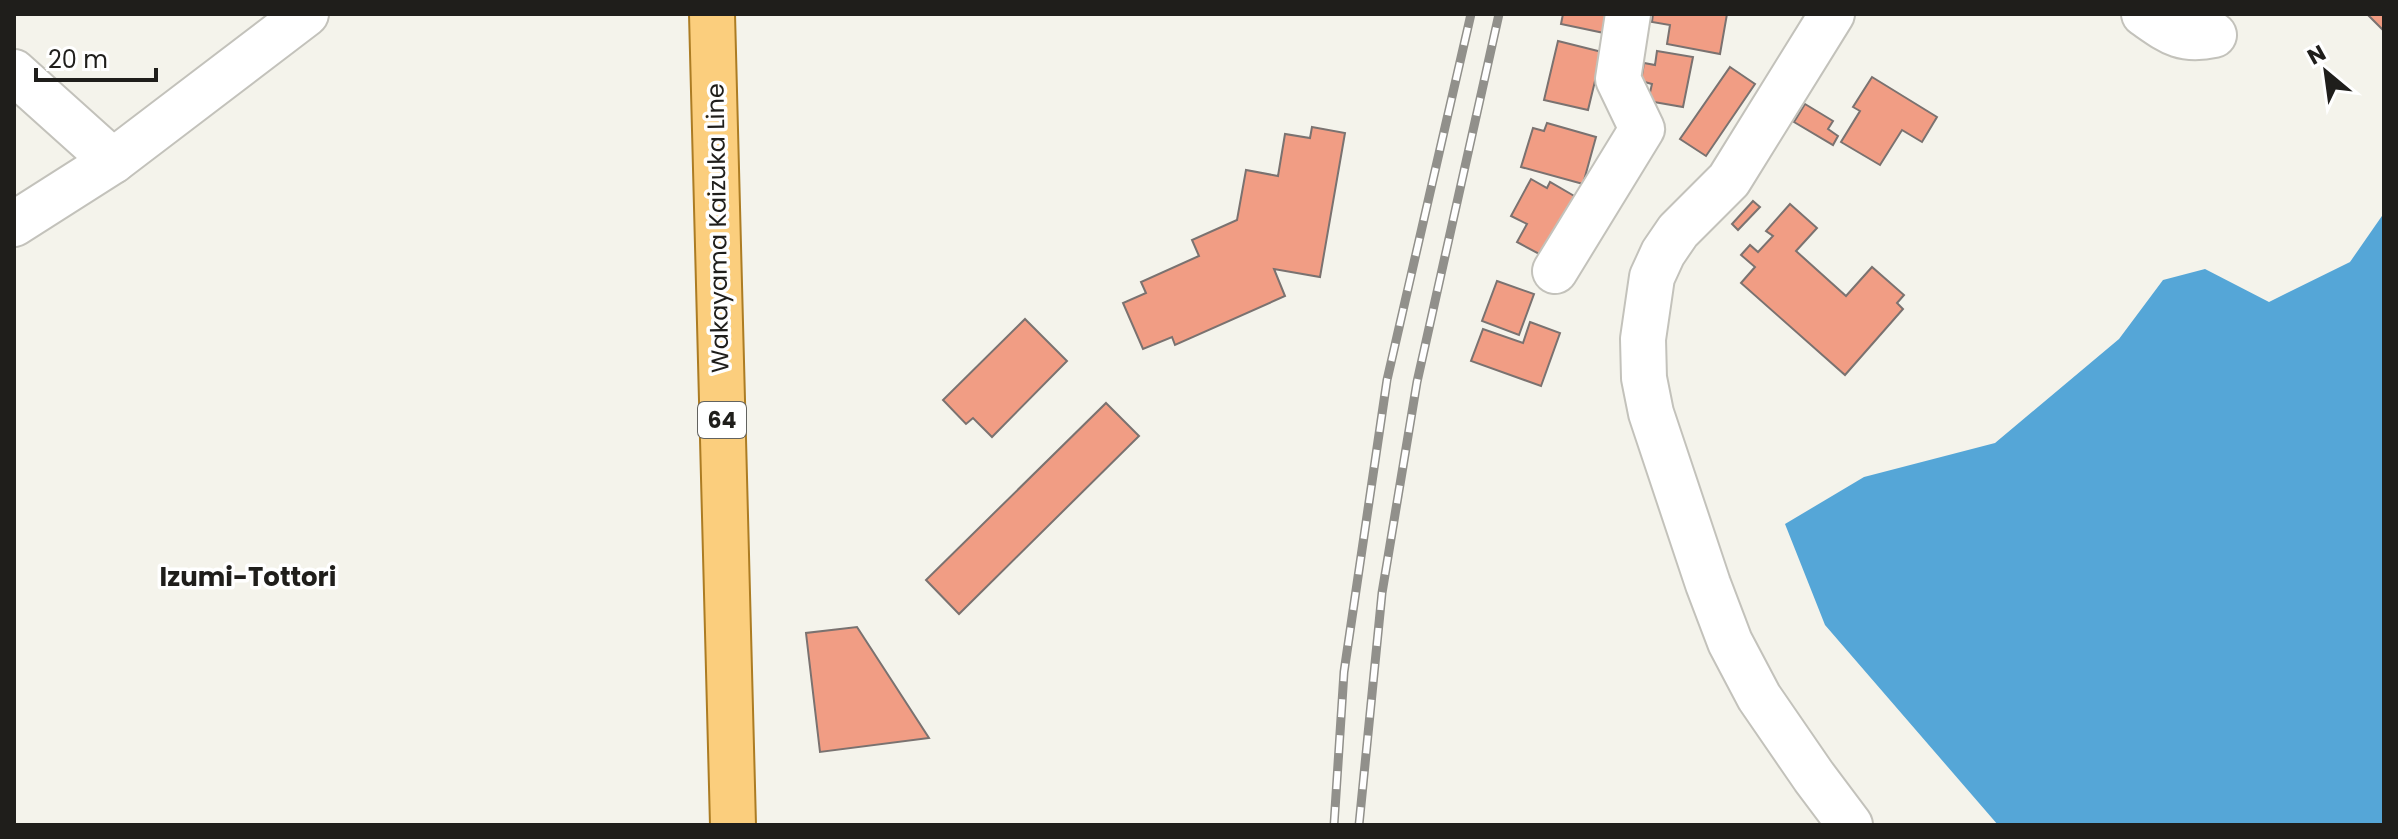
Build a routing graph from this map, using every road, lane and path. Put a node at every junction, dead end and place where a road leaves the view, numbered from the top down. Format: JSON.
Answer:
{"nodes":[{"id":1,"x":306,"y":14,"type":"edge"},
{"id":2,"x":712,"y":14,"type":"edge"},
{"id":3,"x":1628,"y":14,"type":"edge"},
{"id":4,"x":1832,"y":14,"type":"edge"},
{"id":5,"x":2144,"y":14,"type":"edge"},
{"id":6,"x":2214,"y":35,"type":"dead end"},
{"id":7,"x":14,"y":72,"type":"edge"},
{"id":8,"x":113,"y":161,"type":"junction"},
{"id":9,"x":14,"y":224,"type":"edge"},
{"id":10,"x":1555,"y":271,"type":"dead end"},
{"id":11,"x":733,"y":825,"type":"edge"},
{"id":12,"x":1850,"y":825,"type":"edge"}],
"edges":[{"from":1,"to":8,"type":"street"},
{"from":2,"to":11,"type":"main road","name":"Wakayama Kaizuka Line","number":"64"},
{"from":3,"to":10,"type":"street"},
{"from":4,"to":12,"type":"street"},
{"from":5,"to":6,"type":"street"},
{"from":7,"to":8,"type":"street"},
{"from":8,"to":9,"type":"street"}]}
